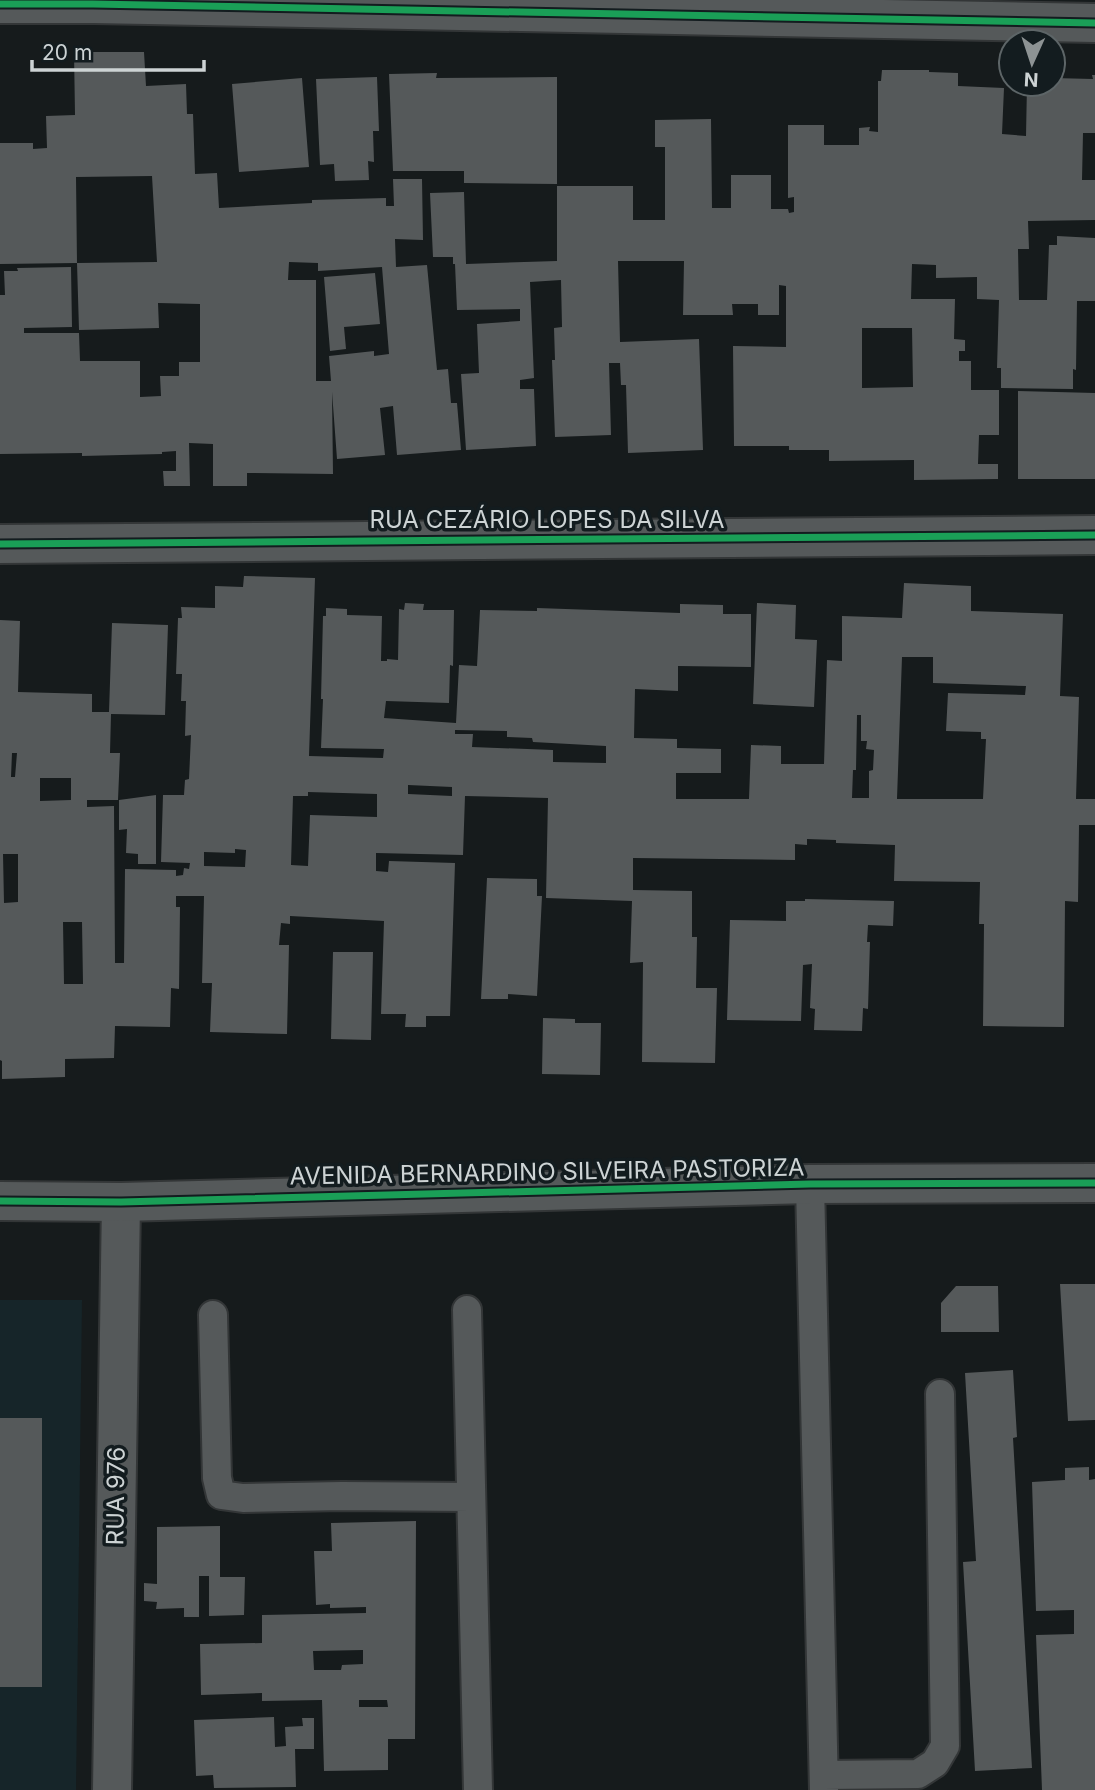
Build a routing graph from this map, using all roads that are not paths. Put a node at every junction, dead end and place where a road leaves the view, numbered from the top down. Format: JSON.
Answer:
{"nodes":[{"id":1,"x":92,"y":2,"type":"edge"},
{"id":2,"x":0,"y":4,"type":"edge"},
{"id":3,"x":844,"y":9,"type":"edge"},
{"id":4,"x":1095,"y":23,"type":"edge"},
{"id":5,"x":1095,"y":535,"type":"edge"},
{"id":6,"x":0,"y":544,"type":"edge"},
{"id":7,"x":1095,"y":1183,"type":"edge"},
{"id":8,"x":810,"y":1184,"type":"junction"},
{"id":9,"x":0,"y":1201,"type":"edge"},
{"id":10,"x":121,"y":1202,"type":"junction"},
{"id":11,"x":467,"y":1310,"type":"dead end"},
{"id":12,"x":214,"y":1315,"type":"dead end"},
{"id":13,"x":940,"y":1395,"type":"dead end"},
{"id":14,"x":471,"y":1497,"type":"junction"},
{"id":15,"x":824,"y":1783,"type":"edge"},
{"id":16,"x":111,"y":1790,"type":"edge"},
{"id":17,"x":478,"y":1790,"type":"edge"}],
"edges":[{"from":1,"to":2,"type":"street"},
{"from":1,"to":3,"type":"street"},
{"from":3,"to":4,"type":"street"},
{"from":5,"to":6,"type":"street","name":"RUA CEZÁRIO LOPES DA SILVA"},
{"from":7,"to":8,"type":"street","name":"AVENIDA BERNARDINO SILVEIRA PASTORIZA"},
{"from":8,"to":10,"type":"street","name":"AVENIDA BERNARDINO SILVEIRA PASTORIZA"},
{"from":8,"to":15,"type":"lane"},
{"from":9,"to":10,"type":"street","name":"AVENIDA BERNARDINO SILVEIRA PASTORIZA"},
{"from":10,"to":16,"type":"street","name":"RUA 976"},
{"from":11,"to":14,"type":"lane"},
{"from":12,"to":14,"type":"lane"},
{"from":13,"to":15,"type":"lane"},
{"from":14,"to":17,"type":"lane"}]}
